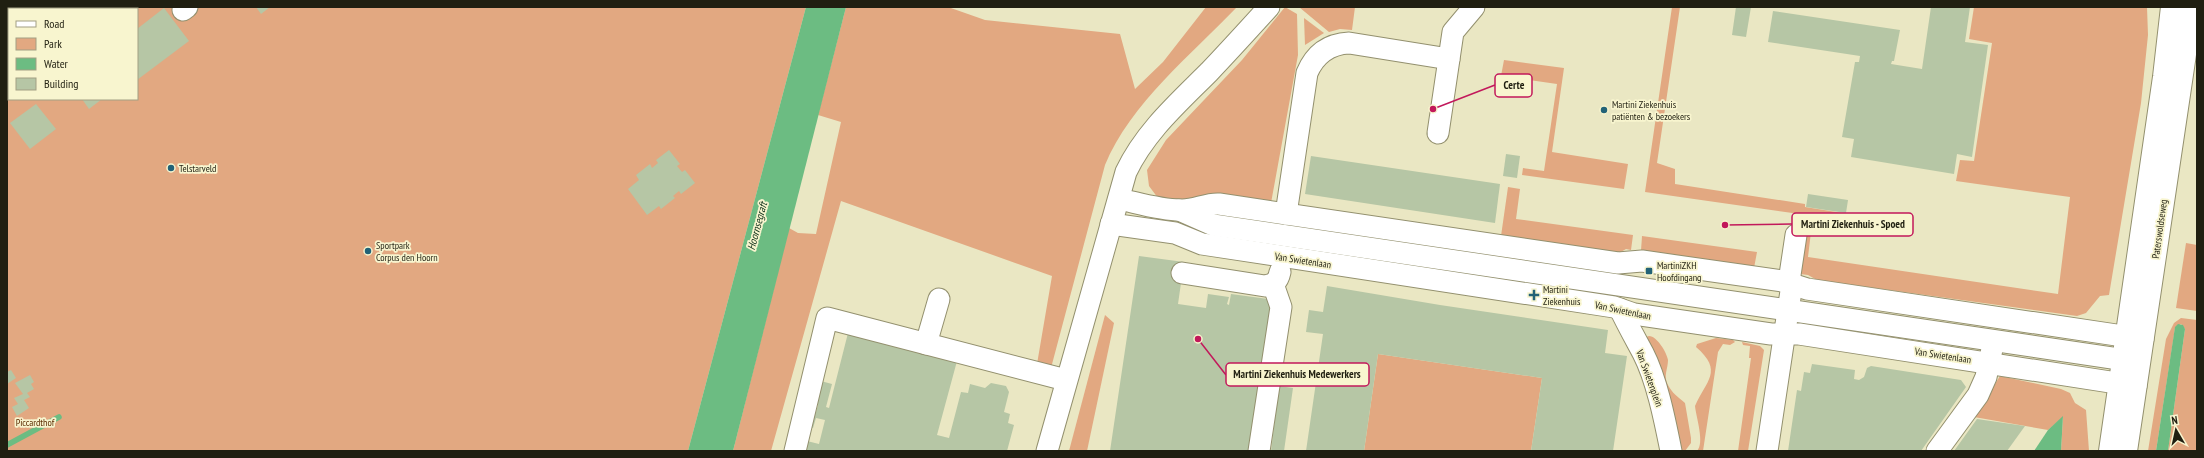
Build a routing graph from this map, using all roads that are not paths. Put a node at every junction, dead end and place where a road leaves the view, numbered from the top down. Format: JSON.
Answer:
{"nodes":[{"id":1,"x":1269,"y":7,"type":"edge"},
{"id":2,"x":1474,"y":7,"type":"edge"},
{"id":3,"x":2172,"y":7,"type":"edge"},
{"id":4,"x":2192,"y":7,"type":"edge"},
{"id":5,"x":1449,"y":59,"type":"junction"},
{"id":6,"x":1438,"y":133,"type":"dead end"},
{"id":7,"x":1119,"y":199,"type":"junction"},
{"id":8,"x":1180,"y":210,"type":"junction"},
{"id":9,"x":1288,"y":214,"type":"junction"},
{"id":10,"x":1112,"y":224,"type":"junction"},
{"id":11,"x":1213,"y":225,"type":"junction"},
{"id":12,"x":1175,"y":233,"type":"junction"},
{"id":13,"x":1796,"y":235,"type":"dead end"},
{"id":14,"x":1286,"y":236,"type":"junction"},
{"id":15,"x":1283,"y":257,"type":"junction"},
{"id":16,"x":1182,"y":273,"type":"dead end"},
{"id":17,"x":1273,"y":284,"type":"junction"},
{"id":18,"x":1790,"y":284,"type":"junction"},
{"id":19,"x":939,"y":299,"type":"dead end"},
{"id":20,"x":1620,"y":309,"type":"junction"},
{"id":21,"x":1939,"y":309,"type":"junction"},
{"id":22,"x":1788,"y":310,"type":"junction"},
{"id":23,"x":1936,"y":332,"type":"junction"},
{"id":24,"x":1784,"y":334,"type":"junction"},
{"id":25,"x":2135,"y":338,"type":"junction"},
{"id":26,"x":1993,"y":341,"type":"junction"},
{"id":27,"x":926,"y":344,"type":"junction"},
{"id":28,"x":1933,"y":353,"type":"junction"},
{"id":29,"x":2131,"y":360,"type":"junction"},
{"id":30,"x":1990,"y":362,"type":"junction"},
{"id":31,"x":1066,"y":380,"type":"junction"},
{"id":32,"x":2128,"y":384,"type":"junction"},
{"id":33,"x":795,"y":451,"type":"edge"},
{"id":34,"x":1047,"y":451,"type":"edge"},
{"id":35,"x":1259,"y":451,"type":"edge"},
{"id":36,"x":1671,"y":451,"type":"edge"},
{"id":37,"x":1767,"y":451,"type":"edge"},
{"id":38,"x":1937,"y":451,"type":"edge"},
{"id":39,"x":2110,"y":451,"type":"edge"},
{"id":40,"x":2126,"y":451,"type":"edge"}],
"edges":[{"from":1,"to":7,"type":"street"},
{"from":2,"to":5,"type":"street"},
{"from":3,"to":25,"type":"main road","name":"Paterswoldseweg"},
{"from":4,"to":25,"type":"main road","name":"Paterswoldseweg"},
{"from":5,"to":6,"type":"street"},
{"from":5,"to":9,"type":"street"},
{"from":7,"to":8,"type":"street"},
{"from":7,"to":10,"type":"street"},
{"from":8,"to":9,"type":"street"},
{"from":8,"to":11,"type":"street"},
{"from":9,"to":14,"type":"street"},
{"from":9,"to":18,"type":"street"},
{"from":10,"to":12,"type":"street","name":"Van Swietenlaan"},
{"from":10,"to":31,"type":"street"},
{"from":11,"to":12,"type":"street"},
{"from":11,"to":14,"type":"street","name":"Van Swietenlaan"},
{"from":12,"to":15,"type":"street","name":"Van Swietenlaan"},
{"from":13,"to":18,"type":"street"},
{"from":14,"to":15,"type":"street"},
{"from":14,"to":22,"type":"street","name":"Van Swietenlaan"},
{"from":15,"to":17,"type":"street"},
{"from":15,"to":20,"type":"street","name":"Van Swietenlaan"},
{"from":16,"to":17,"type":"street"},
{"from":17,"to":35,"type":"street"},
{"from":18,"to":21,"type":"street"},
{"from":18,"to":22,"type":"street"},
{"from":19,"to":27,"type":"street"},
{"from":20,"to":24,"type":"street","name":"Van Swietenlaan"},
{"from":20,"to":36,"type":"street","name":"Van Swietenplein"},
{"from":21,"to":23,"type":"street"},
{"from":21,"to":25,"type":"street"},
{"from":22,"to":23,"type":"street","name":"Van Swietenlaan"},
{"from":22,"to":24,"type":"street"},
{"from":23,"to":26,"type":"street","name":"Van Swietenlaan"},
{"from":23,"to":28,"type":"street"},
{"from":24,"to":28,"type":"street","name":"Van Swietenlaan"},
{"from":24,"to":37,"type":"street"},
{"from":25,"to":29,"type":"main road","name":"Paterswoldseweg"},
{"from":26,"to":29,"type":"street","name":"Van Swietenlaan"},
{"from":26,"to":30,"type":"street"},
{"from":27,"to":31,"type":"street"},
{"from":27,"to":33,"type":"street"},
{"from":28,"to":30,"type":"street","name":"Van Swietenlaan"},
{"from":29,"to":32,"type":"main road","name":"Paterswoldseweg"},
{"from":30,"to":32,"type":"street","name":"Van Swietenlaan"},
{"from":30,"to":38,"type":"street"},
{"from":31,"to":34,"type":"street"},
{"from":32,"to":39,"type":"main road","name":"Paterswoldseweg"},
{"from":32,"to":40,"type":"main road","name":"Paterswoldseweg"}]}
